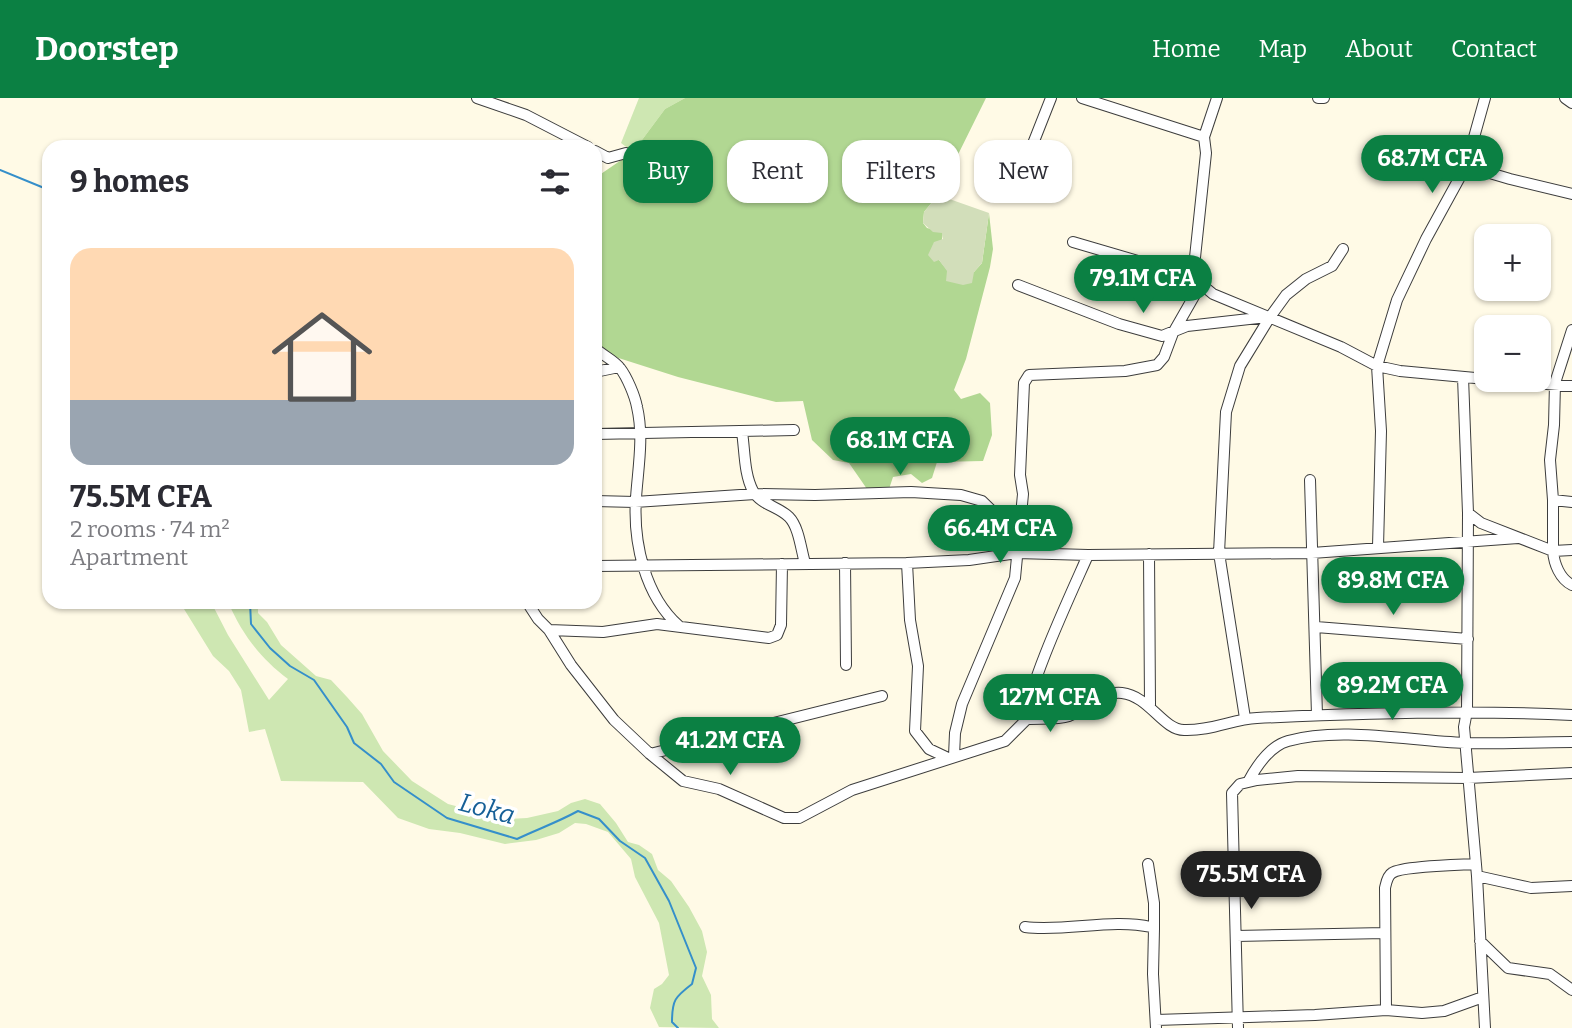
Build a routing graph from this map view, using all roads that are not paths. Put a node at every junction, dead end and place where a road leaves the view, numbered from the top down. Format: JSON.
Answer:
{"nodes":[{"id":1,"x":477,"y":98,"type":"edge"},
{"id":2,"x":1051,"y":98,"type":"edge"},
{"id":3,"x":1082,"y":98,"type":"edge"},
{"id":4,"x":1217,"y":98,"type":"edge"},
{"id":5,"x":1318,"y":98,"type":"edge"},
{"id":6,"x":1324,"y":98,"type":"edge"},
{"id":7,"x":1485,"y":98,"type":"edge"},
{"id":8,"x":1565,"y":98,"type":"edge"},
{"id":9,"x":1572,"y":103,"type":"edge"},
{"id":10,"x":1204,"y":137,"type":"junction"},
{"id":11,"x":574,"y":140,"type":"edge"},
{"id":12,"x":1034,"y":140,"type":"edge"},
{"id":13,"x":623,"y":154,"type":"edge"},
{"id":14,"x":602,"y":155,"type":"edge"},
{"id":15,"x":1466,"y":166,"type":"junction"},
{"id":16,"x":1572,"y":194,"type":"edge"},
{"id":17,"x":1073,"y":242,"type":"dead end"},
{"id":18,"x":1343,"y":249,"type":"dead end"},
{"id":19,"x":1194,"y":267,"type":"junction"},
{"id":20,"x":1201,"y":284,"type":"junction"},
{"id":21,"x":1018,"y":285,"type":"dead end"},
{"id":22,"x":1270,"y":317,"type":"junction"},
{"id":23,"x":1572,"y":330,"type":"edge"},
{"id":24,"x":1173,"y":333,"type":"junction"},
{"id":25,"x":602,"y":356,"type":"edge"},
{"id":26,"x":1377,"y":366,"type":"junction"},
{"id":27,"x":619,"y":367,"type":"junction"},
{"id":28,"x":602,"y":371,"type":"edge"},
{"id":29,"x":1462,"y":377,"type":"junction"},
{"id":30,"x":1474,"y":378,"type":"edge"},
{"id":31,"x":1551,"y":383,"type":"edge"},
{"id":32,"x":1555,"y":383,"type":"junction"},
{"id":33,"x":1572,"y":386,"type":"edge"},
{"id":34,"x":794,"y":430,"type":"dead end"},
{"id":35,"x":742,"y":432,"type":"junction"},
{"id":36,"x":602,"y":434,"type":"edge"},
{"id":37,"x":641,"y":434,"type":"junction"},
{"id":38,"x":1310,"y":480,"type":"dead end"},
{"id":39,"x":755,"y":494,"type":"junction"},
{"id":40,"x":602,"y":500,"type":"edge"},
{"id":41,"x":1553,"y":500,"type":"junction"},
{"id":42,"x":635,"y":502,"type":"junction"},
{"id":43,"x":1572,"y":502,"type":"edge"},
{"id":44,"x":1468,"y":513,"type":"junction"},
{"id":45,"x":1019,"y":537,"type":"junction"},
{"id":46,"x":1518,"y":538,"type":"junction"},
{"id":47,"x":1467,"y":543,"type":"junction"},
{"id":48,"x":1378,"y":548,"type":"junction"},
{"id":49,"x":1572,"y":550,"type":"edge"},
{"id":50,"x":1553,"y":551,"type":"junction"},
{"id":51,"x":1017,"y":553,"type":"junction"},
{"id":52,"x":1219,"y":553,"type":"junction"},
{"id":53,"x":1312,"y":553,"type":"junction"},
{"id":54,"x":1149,"y":554,"type":"junction"},
{"id":55,"x":1088,"y":555,"type":"junction"},
{"id":56,"x":845,"y":563,"type":"junction"},
{"id":57,"x":907,"y":563,"type":"junction"},
{"id":58,"x":782,"y":564,"type":"junction"},
{"id":59,"x":805,"y":564,"type":"junction"},
{"id":60,"x":602,"y":566,"type":"edge"},
{"id":61,"x":644,"y":566,"type":"junction"},
{"id":62,"x":1572,"y":584,"type":"edge"},
{"id":63,"x":532,"y":609,"type":"edge"},
{"id":64,"x":679,"y":626,"type":"junction"},
{"id":65,"x":1316,"y":627,"type":"junction"},
{"id":66,"x":549,"y":630,"type":"junction"},
{"id":67,"x":1468,"y":639,"type":"junction"},
{"id":68,"x":846,"y":665,"type":"dead end"},
{"id":69,"x":882,"y":696,"type":"dead end"},
{"id":70,"x":1150,"y":705,"type":"junction"},
{"id":71,"x":1467,"y":711,"type":"junction"},
{"id":72,"x":1317,"y":715,"type":"junction"},
{"id":73,"x":1572,"y":715,"type":"edge"},
{"id":74,"x":1245,"y":718,"type":"junction"},
{"id":75,"x":1027,"y":719,"type":"junction"},
{"id":76,"x":1572,"y":742,"type":"edge"},
{"id":77,"x":1465,"y":743,"type":"junction"},
{"id":78,"x":650,"y":754,"type":"junction"},
{"id":79,"x":951,"y":757,"type":"junction"},
{"id":80,"x":1572,"y":774,"type":"edge"},
{"id":81,"x":1468,"y":778,"type":"junction"},
{"id":82,"x":1248,"y":782,"type":"junction"},
{"id":83,"x":1148,"y":864,"type":"dead end"},
{"id":84,"x":1476,"y":864,"type":"junction"},
{"id":85,"x":1477,"y":876,"type":"junction"},
{"id":86,"x":1572,"y":886,"type":"edge"},
{"id":87,"x":1025,"y":927,"type":"dead end"},
{"id":88,"x":1154,"y":929,"type":"junction"},
{"id":89,"x":1385,"y":933,"type":"junction"},
{"id":90,"x":1236,"y":936,"type":"junction"},
{"id":91,"x":1480,"y":941,"type":"junction"},
{"id":92,"x":1572,"y":990,"type":"edge"},
{"id":93,"x":1483,"y":997,"type":"junction"},
{"id":94,"x":1386,"y":1010,"type":"junction"},
{"id":95,"x":1315,"y":1015,"type":"junction"},
{"id":96,"x":1238,"y":1023,"type":"edge"},
{"id":97,"x":1156,"y":1024,"type":"edge"},
{"id":98,"x":1312,"y":1028,"type":"edge"},
{"id":99,"x":1485,"y":1028,"type":"edge"}],
"edges":[{"from":1,"to":11,"type":"street"},
{"from":2,"to":12,"type":"street"},
{"from":3,"to":10,"type":"street"},
{"from":4,"to":10,"type":"street"},
{"from":5,"to":6,"type":"street"},
{"from":7,"to":15,"type":"street"},
{"from":8,"to":9,"type":"street"},
{"from":10,"to":19,"type":"street"},
{"from":13,"to":14,"type":"street"},
{"from":15,"to":16,"type":"street"},
{"from":15,"to":26,"type":"street"},
{"from":17,"to":19,"type":"street"},
{"from":18,"to":22,"type":"street"},
{"from":19,"to":20,"type":"street"},
{"from":20,"to":22,"type":"street"},
{"from":20,"to":24,"type":"street"},
{"from":21,"to":24,"type":"street"},
{"from":22,"to":24,"type":"street"},
{"from":22,"to":26,"type":"street"},
{"from":22,"to":52,"type":"street"},
{"from":23,"to":32,"type":"street"},
{"from":24,"to":45,"type":"street"},
{"from":25,"to":27,"type":"street"},
{"from":26,"to":29,"type":"street"},
{"from":26,"to":48,"type":"street"},
{"from":27,"to":28,"type":"street"},
{"from":27,"to":37,"type":"street"},
{"from":29,"to":30,"type":"street"},
{"from":29,"to":44,"type":"street"},
{"from":31,"to":32,"type":"street"},
{"from":32,"to":33,"type":"street"},
{"from":32,"to":41,"type":"street"},
{"from":34,"to":35,"type":"street"},
{"from":35,"to":37,"type":"street"},
{"from":35,"to":39,"type":"street"},
{"from":36,"to":37,"type":"street"},
{"from":37,"to":42,"type":"street"},
{"from":38,"to":53,"type":"street"},
{"from":39,"to":42,"type":"street"},
{"from":39,"to":45,"type":"street"},
{"from":39,"to":59,"type":"street"},
{"from":40,"to":42,"type":"street"},
{"from":41,"to":43,"type":"street"},
{"from":41,"to":50,"type":"street"},
{"from":42,"to":61,"type":"street"},
{"from":44,"to":46,"type":"street"},
{"from":44,"to":47,"type":"street"},
{"from":45,"to":51,"type":"street"},
{"from":46,"to":47,"type":"street"},
{"from":46,"to":50,"type":"street"},
{"from":47,"to":48,"type":"street"},
{"from":47,"to":67,"type":"street"},
{"from":48,"to":53,"type":"street"},
{"from":49,"to":50,"type":"street"},
{"from":50,"to":62,"type":"street"},
{"from":51,"to":55,"type":"street"},
{"from":51,"to":57,"type":"street"},
{"from":51,"to":79,"type":"street"},
{"from":52,"to":53,"type":"street"},
{"from":52,"to":54,"type":"street"},
{"from":52,"to":74,"type":"street"},
{"from":53,"to":65,"type":"street"},
{"from":54,"to":55,"type":"street"},
{"from":54,"to":70,"type":"street"},
{"from":55,"to":75,"type":"street"},
{"from":56,"to":57,"type":"street"},
{"from":56,"to":59,"type":"street"},
{"from":56,"to":68,"type":"street"},
{"from":57,"to":79,"type":"street"},
{"from":58,"to":59,"type":"street"},
{"from":58,"to":61,"type":"street"},
{"from":58,"to":64,"type":"street"},
{"from":60,"to":61,"type":"street"},
{"from":61,"to":64,"type":"street"},
{"from":63,"to":66,"type":"street"},
{"from":64,"to":66,"type":"street"},
{"from":65,"to":67,"type":"street"},
{"from":65,"to":72,"type":"street"},
{"from":66,"to":78,"type":"street"},
{"from":67,"to":71,"type":"street"},
{"from":69,"to":78,"type":"street"},
{"from":70,"to":74,"type":"street"},
{"from":70,"to":75,"type":"street"},
{"from":71,"to":72,"type":"street"},
{"from":71,"to":73,"type":"street"},
{"from":71,"to":77,"type":"street"},
{"from":72,"to":74,"type":"street"},
{"from":75,"to":79,"type":"street"},
{"from":76,"to":77,"type":"street"},
{"from":77,"to":81,"type":"street"},
{"from":77,"to":82,"type":"street"},
{"from":78,"to":79,"type":"street"},
{"from":80,"to":81,"type":"street"},
{"from":81,"to":82,"type":"street"},
{"from":81,"to":84,"type":"street"},
{"from":82,"to":90,"type":"street"},
{"from":83,"to":88,"type":"street"},
{"from":84,"to":85,"type":"street"},
{"from":84,"to":89,"type":"street"},
{"from":85,"to":86,"type":"street"},
{"from":85,"to":91,"type":"street"},
{"from":87,"to":88,"type":"street"},
{"from":88,"to":97,"type":"street"},
{"from":89,"to":90,"type":"street"},
{"from":89,"to":94,"type":"street"},
{"from":90,"to":96,"type":"street"},
{"from":91,"to":92,"type":"street"},
{"from":91,"to":93,"type":"street"},
{"from":93,"to":94,"type":"street"},
{"from":93,"to":99,"type":"street"},
{"from":94,"to":95,"type":"street"},
{"from":95,"to":96,"type":"street"},
{"from":95,"to":98,"type":"street"},
{"from":96,"to":97,"type":"street"}]}
